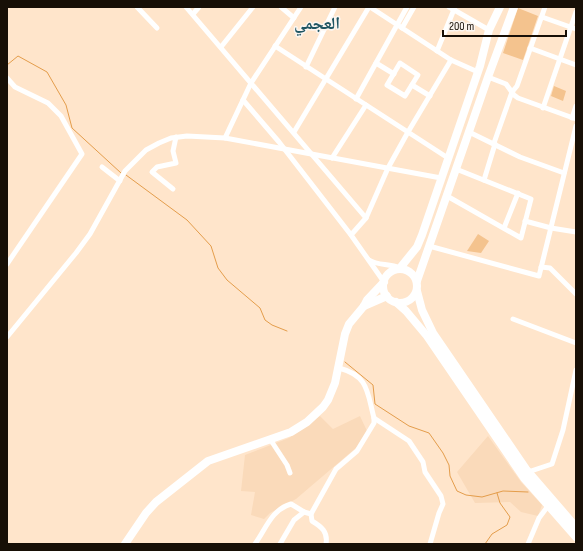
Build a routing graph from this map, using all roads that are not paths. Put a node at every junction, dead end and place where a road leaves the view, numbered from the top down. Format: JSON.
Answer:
{"nodes":[{"id":1,"x":137,"y":7,"type":"edge"},
{"id":2,"x":186,"y":7,"type":"edge"},
{"id":3,"x":199,"y":7,"type":"edge"},
{"id":4,"x":253,"y":7,"type":"edge"},
{"id":5,"x":280,"y":7,"type":"edge"},
{"id":6,"x":301,"y":7,"type":"edge"},
{"id":7,"x":335,"y":7,"type":"edge"},
{"id":8,"x":370,"y":7,"type":"edge"},
{"id":9,"x":407,"y":7,"type":"edge"},
{"id":10,"x":414,"y":7,"type":"edge"},
{"id":11,"x":501,"y":7,"type":"edge"},
{"id":12,"x":514,"y":7,"type":"edge"},
{"id":13,"x":545,"y":7,"type":"edge"},
{"id":14,"x":453,"y":8,"type":"edge"},
{"id":15,"x":576,"y":12,"type":"edge"},
{"id":16,"x":193,"y":14,"type":"junction"},
{"id":17,"x":542,"y":17,"type":"junction"},
{"id":18,"x":294,"y":18,"type":"junction"},
{"id":19,"x":510,"y":18,"type":"junction"},
{"id":20,"x":399,"y":27,"type":"junction"},
{"id":21,"x":157,"y":28,"type":"dead end"},
{"id":22,"x":573,"y":28,"type":"edge"},
{"id":23,"x":489,"y":30,"type":"junction"},
{"id":24,"x":503,"y":35,"type":"junction"},
{"id":25,"x":487,"y":40,"type":"junction"},
{"id":26,"x":275,"y":46,"type":"junction"},
{"id":27,"x":221,"y":47,"type":"junction"},
{"id":28,"x":530,"y":48,"type":"junction"},
{"id":29,"x":437,"y":51,"type":"junction"},
{"id":30,"x":560,"y":59,"type":"junction"},
{"id":31,"x":451,"y":60,"type":"junction"},
{"id":32,"x":376,"y":63,"type":"junction"},
{"id":33,"x":576,"y":65,"type":"edge"},
{"id":34,"x":306,"y":67,"type":"junction"},
{"id":35,"x":478,"y":72,"type":"junction"},
{"id":36,"x":394,"y":74,"type":"junction"},
{"id":37,"x":488,"y":77,"type":"junction"},
{"id":38,"x":7,"y":78,"type":"edge"},
{"id":39,"x":326,"y":79,"type":"junction"},
{"id":40,"x":251,"y":83,"type":"junction"},
{"id":41,"x":412,"y":85,"type":"junction"},
{"id":42,"x":512,"y":92,"type":"junction"},
{"id":43,"x":430,"y":96,"type":"junction"},
{"id":44,"x":356,"y":99,"type":"junction"},
{"id":45,"x":243,"y":100,"type":"junction"},
{"id":46,"x":366,"y":105,"type":"junction"},
{"id":47,"x":576,"y":106,"type":"edge"},
{"id":48,"x":543,"y":108,"type":"junction"},
{"id":49,"x":574,"y":118,"type":"edge"},
{"id":50,"x":576,"y":126,"type":"edge"},
{"id":51,"x":294,"y":132,"type":"junction"},
{"id":52,"x":408,"y":132,"type":"junction"},
{"id":53,"x":469,"y":132,"type":"junction"},
{"id":54,"x":176,"y":138,"type":"junction"},
{"id":55,"x":225,"y":138,"type":"junction"},
{"id":56,"x":455,"y":139,"type":"junction"},
{"id":57,"x":494,"y":144,"type":"junction"},
{"id":58,"x":285,"y":150,"type":"junction"},
{"id":59,"x":314,"y":155,"type":"junction"},
{"id":60,"x":461,"y":156,"type":"junction"},
{"id":61,"x":332,"y":158,"type":"junction"},
{"id":62,"x":448,"y":158,"type":"junction"},
{"id":63,"x":102,"y":166,"type":"dead end"},
{"id":64,"x":388,"y":168,"type":"junction"},
{"id":65,"x":456,"y":169,"type":"junction"},
{"id":66,"x":564,"y":173,"type":"junction"},
{"id":67,"x":441,"y":178,"type":"junction"},
{"id":68,"x":484,"y":180,"type":"junction"},
{"id":69,"x":120,"y":181,"type":"junction"},
{"id":70,"x":173,"y":189,"type":"dead end"},
{"id":71,"x":518,"y":193,"type":"junction"},
{"id":72,"x":447,"y":196,"type":"junction"},
{"id":73,"x":366,"y":218,"type":"junction"},
{"id":74,"x":525,"y":221,"type":"junction"},
{"id":75,"x":504,"y":228,"type":"junction"},
{"id":76,"x":551,"y":228,"type":"junction"},
{"id":77,"x":575,"y":229,"type":"edge"},
{"id":78,"x":351,"y":235,"type":"junction"},
{"id":79,"x":429,"y":246,"type":"junction"},
{"id":80,"x":366,"y":258,"type":"junction"},
{"id":81,"x":7,"y":264,"type":"edge"},
{"id":82,"x":541,"y":267,"type":"junction"},
{"id":83,"x":400,"y":268,"type":"junction"},
{"id":84,"x":417,"y":281,"type":"junction"},
{"id":85,"x":384,"y":282,"type":"junction"},
{"id":86,"x":417,"y":292,"type":"junction"},
{"id":87,"x":575,"y":292,"type":"edge"},
{"id":88,"x":387,"y":296,"type":"junction"},
{"id":89,"x":396,"y":302,"type":"junction"},
{"id":90,"x":364,"y":306,"type":"junction"},
{"id":91,"x":513,"y":319,"type":"dead end"},
{"id":92,"x":7,"y":337,"type":"edge"},
{"id":93,"x":576,"y":343,"type":"edge"},
{"id":94,"x":339,"y":368,"type":"junction"},
{"id":95,"x":576,"y":370,"type":"edge"},
{"id":96,"x":374,"y":418,"type":"junction"},
{"id":97,"x":270,"y":439,"type":"junction"},
{"id":98,"x":528,"y":472,"type":"junction"},
{"id":99,"x":290,"y":473,"type":"dead end"},
{"id":100,"x":548,"y":506,"type":"junction"},
{"id":101,"x":304,"y":512,"type":"junction"},
{"id":102,"x":312,"y":514,"type":"junction"},
{"id":103,"x":576,"y":526,"type":"edge"},
{"id":104,"x":576,"y":537,"type":"edge"},
{"id":105,"x":125,"y":544,"type":"edge"},
{"id":106,"x":255,"y":544,"type":"edge"},
{"id":107,"x":280,"y":544,"type":"edge"},
{"id":108,"x":326,"y":544,"type":"edge"},
{"id":109,"x":430,"y":544,"type":"edge"},
{"id":110,"x":528,"y":544,"type":"edge"}],
"edges":[{"from":1,"to":21,"type":"street"},
{"from":2,"to":16,"type":"street"},
{"from":3,"to":16,"type":"street"},
{"from":4,"to":27,"type":"street"},
{"from":5,"to":18,"type":"street"},
{"from":6,"to":18,"type":"street"},
{"from":7,"to":34,"type":"street"},
{"from":8,"to":20,"type":"street"},
{"from":8,"to":39,"type":"street"},
{"from":9,"to":20,"type":"street"},
{"from":10,"to":20,"type":"street"},
{"from":11,"to":19,"type":"main road"},
{"from":11,"to":23,"type":"main road"},
{"from":12,"to":19,"type":"main road"},
{"from":13,"to":17,"type":"street"},
{"from":14,"to":23,"type":"street"},
{"from":14,"to":29,"type":"street"},
{"from":15,"to":22,"type":"street"},
{"from":16,"to":27,"type":"street"},
{"from":17,"to":22,"type":"street"},
{"from":17,"to":28,"type":"street"},
{"from":18,"to":26,"type":"street"},
{"from":19,"to":24,"type":"main road"},
{"from":20,"to":29,"type":"street"},
{"from":20,"to":32,"type":"street"},
{"from":22,"to":30,"type":"street"},
{"from":23,"to":25,"type":"main road"},
{"from":24,"to":25,"type":"main road"},
{"from":24,"to":37,"type":"main road"},
{"from":25,"to":35,"type":"main road"},
{"from":26,"to":34,"type":"street"},
{"from":26,"to":40,"type":"street"},
{"from":27,"to":40,"type":"street"},
{"from":28,"to":30,"type":"street"},
{"from":28,"to":42,"type":"street"},
{"from":29,"to":31,"type":"street"},
{"from":30,"to":33,"type":"street"},
{"from":30,"to":48,"type":"street"},
{"from":31,"to":35,"type":"street"},
{"from":31,"to":43,"type":"street"},
{"from":32,"to":36,"type":"street"},
{"from":32,"to":44,"type":"street"},
{"from":34,"to":39,"type":"street"},
{"from":35,"to":56,"type":"main road"},
{"from":36,"to":41,"type":"street"},
{"from":36,"to":41,"type":"street"},
{"from":37,"to":42,"type":"street"},
{"from":37,"to":53,"type":"main road"},
{"from":38,"to":81,"type":"street"},
{"from":39,"to":44,"type":"street"},
{"from":39,"to":51,"type":"street"},
{"from":40,"to":45,"type":"street"},
{"from":40,"to":51,"type":"street"},
{"from":41,"to":43,"type":"street"},
{"from":42,"to":48,"type":"street"},
{"from":42,"to":57,"type":"street"},
{"from":43,"to":52,"type":"street"},
{"from":44,"to":46,"type":"street"},
{"from":45,"to":55,"type":"street"},
{"from":45,"to":58,"type":"street"},
{"from":46,"to":52,"type":"street"},
{"from":46,"to":61,"type":"street"},
{"from":47,"to":49,"type":"street"},
{"from":48,"to":49,"type":"street"},
{"from":50,"to":66,"type":"street"},
{"from":51,"to":59,"type":"street"},
{"from":52,"to":62,"type":"street"},
{"from":52,"to":64,"type":"street"},
{"from":53,"to":57,"type":"street"},
{"from":53,"to":60,"type":"main road"},
{"from":54,"to":55,"type":"street"},
{"from":54,"to":69,"type":"street"},
{"from":54,"to":70,"type":"street"},
{"from":55,"to":58,"type":"street"},
{"from":56,"to":60,"type":"main road"},
{"from":56,"to":62,"type":"main road"},
{"from":57,"to":66,"type":"street"},
{"from":57,"to":68,"type":"street"},
{"from":58,"to":59,"type":"street"},
{"from":58,"to":78,"type":"street"},
{"from":59,"to":61,"type":"street"},
{"from":59,"to":73,"type":"street"},
{"from":60,"to":65,"type":"main road"},
{"from":61,"to":64,"type":"street"},
{"from":62,"to":67,"type":"main road"},
{"from":63,"to":69,"type":"street"},
{"from":64,"to":67,"type":"street"},
{"from":64,"to":73,"type":"street"},
{"from":65,"to":68,"type":"street"},
{"from":65,"to":72,"type":"main road"},
{"from":66,"to":76,"type":"street"},
{"from":67,"to":83,"type":"main road"},
{"from":68,"to":71,"type":"street"},
{"from":69,"to":92,"type":"street"},
{"from":71,"to":74,"type":"street"},
{"from":71,"to":75,"type":"street"},
{"from":72,"to":75,"type":"street"},
{"from":72,"to":79,"type":"main road"},
{"from":73,"to":78,"type":"street"},
{"from":74,"to":75,"type":"street"},
{"from":74,"to":76,"type":"street"},
{"from":76,"to":77,"type":"street"},
{"from":76,"to":82,"type":"street"},
{"from":78,"to":80,"type":"street"},
{"from":79,"to":82,"type":"street"},
{"from":79,"to":84,"type":"main road"},
{"from":80,"to":83,"type":"street"},
{"from":80,"to":85,"type":"street"},
{"from":82,"to":87,"type":"street"},
{"from":83,"to":84,"type":"main road"},
{"from":83,"to":85,"type":"main road"},
{"from":84,"to":86,"type":"main road"},
{"from":85,"to":88,"type":"main road"},
{"from":85,"to":90,"type":"main road"},
{"from":86,"to":89,"type":"main road"},
{"from":86,"to":98,"type":"main road"},
{"from":88,"to":89,"type":"main road"},
{"from":88,"to":90,"type":"main road"},
{"from":89,"to":100,"type":"main road"},
{"from":90,"to":94,"type":"main road"},
{"from":91,"to":93,"type":"street"},
{"from":94,"to":96,"type":"street"},
{"from":94,"to":97,"type":"main road"},
{"from":95,"to":98,"type":"street"},
{"from":96,"to":102,"type":"street"},
{"from":96,"to":109,"type":"street"},
{"from":97,"to":99,"type":"street"},
{"from":97,"to":105,"type":"main road"},
{"from":98,"to":103,"type":"main road"},
{"from":100,"to":104,"type":"main road"},
{"from":100,"to":110,"type":"street"},
{"from":101,"to":102,"type":"street"},
{"from":101,"to":106,"type":"street"},
{"from":101,"to":107,"type":"street"},
{"from":102,"to":108,"type":"street"}]}
